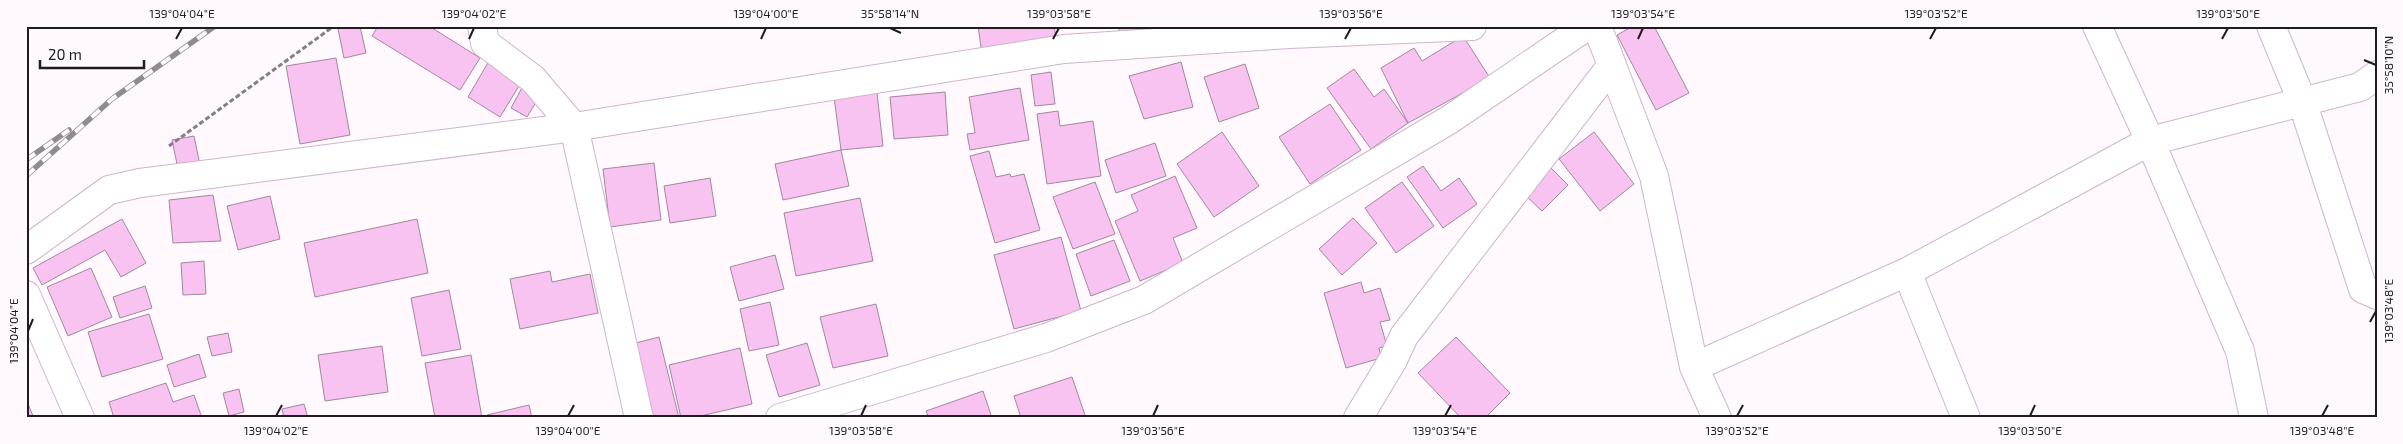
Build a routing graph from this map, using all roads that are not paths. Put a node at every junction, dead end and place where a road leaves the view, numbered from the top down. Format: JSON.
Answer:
{"nodes":[{"id":1,"x":482,"y":26,"type":"edge"},
{"id":2,"x":1472,"y":26,"type":"edge"},
{"id":3,"x":1587,"y":26,"type":"edge"},
{"id":4,"x":1596,"y":26,"type":"edge"},
{"id":5,"x":2097,"y":26,"type":"edge"},
{"id":6,"x":2271,"y":26,"type":"edge"},
{"id":7,"x":1068,"y":38,"type":"edge"},
{"id":8,"x":1612,"y":66,"type":"junction"},
{"id":9,"x":2377,"y":75,"type":"edge"},
{"id":10,"x":2302,"y":101,"type":"junction"},
{"id":11,"x":574,"y":127,"type":"junction"},
{"id":12,"x":2150,"y":141,"type":"junction"},
{"id":13,"x":26,"y":250,"type":"edge"},
{"id":14,"x":1907,"y":272,"type":"junction"},
{"id":15,"x":26,"y":295,"type":"edge"},
{"id":16,"x":2377,"y":295,"type":"edge"},
{"id":17,"x":1694,"y":367,"type":"junction"},
{"id":18,"x":80,"y":418,"type":"edge"},
{"id":19,"x":639,"y":418,"type":"edge"},
{"id":20,"x":780,"y":418,"type":"edge"},
{"id":21,"x":1358,"y":418,"type":"edge"},
{"id":22,"x":1716,"y":418,"type":"edge"},
{"id":23,"x":1966,"y":418,"type":"edge"},
{"id":24,"x":2254,"y":418,"type":"edge"}],
"edges":[{"from":1,"to":11,"type":"street"},
{"from":2,"to":7,"type":"street"},
{"from":3,"to":20,"type":"street"},
{"from":4,"to":8,"type":"street"},
{"from":5,"to":12,"type":"street"},
{"from":6,"to":10,"type":"street"},
{"from":7,"to":11,"type":"street"},
{"from":8,"to":17,"type":"street"},
{"from":8,"to":21,"type":"street"},
{"from":9,"to":10,"type":"street"},
{"from":10,"to":12,"type":"street"},
{"from":10,"to":16,"type":"street"},
{"from":11,"to":13,"type":"street"},
{"from":11,"to":19,"type":"street"},
{"from":12,"to":14,"type":"street"},
{"from":12,"to":24,"type":"street"},
{"from":14,"to":17,"type":"street"},
{"from":14,"to":23,"type":"street"},
{"from":15,"to":18,"type":"street"},
{"from":17,"to":22,"type":"street"}]}
